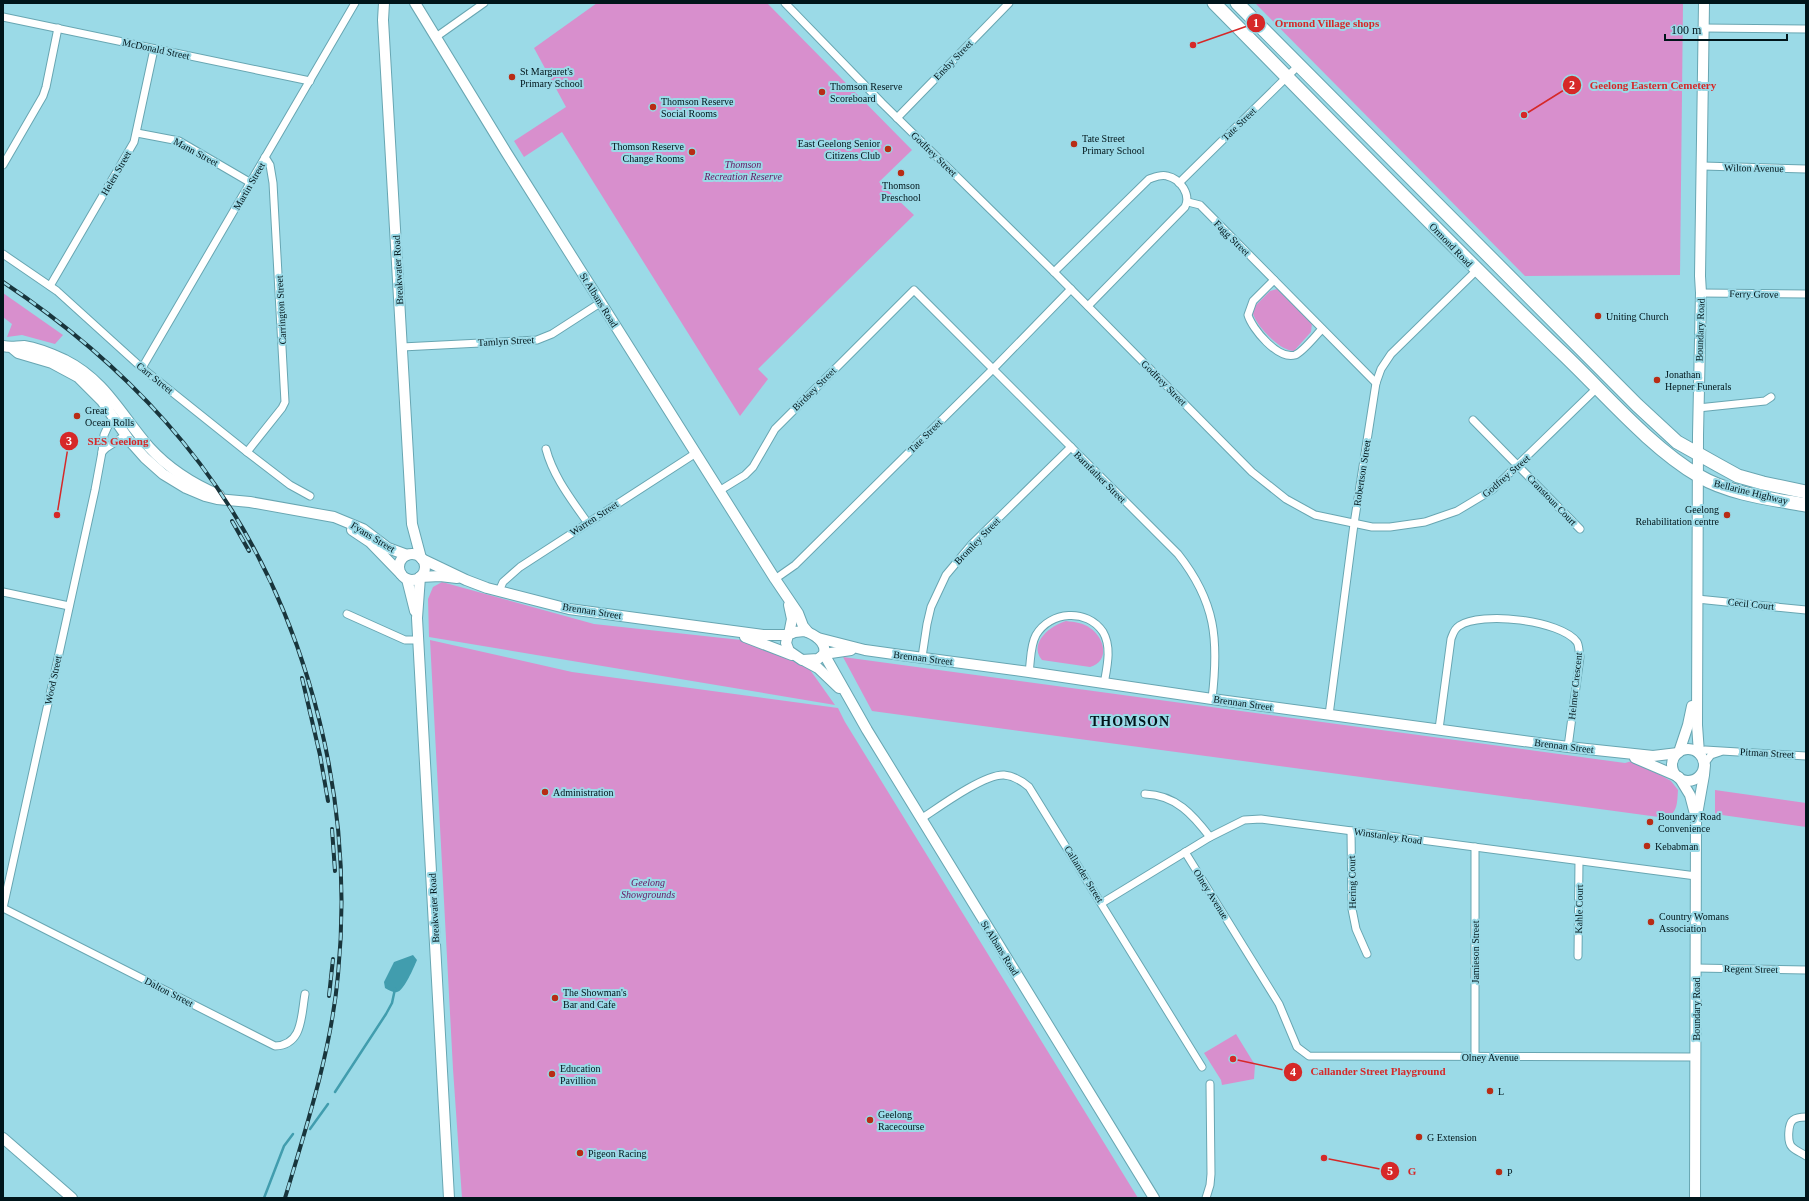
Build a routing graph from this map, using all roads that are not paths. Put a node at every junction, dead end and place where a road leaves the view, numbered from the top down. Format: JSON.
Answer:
{"nodes":[{"id":1,"x":355,"y":3,"type":"edge"},
{"id":2,"x":380,"y":3,"type":"edge"},
{"id":3,"x":384,"y":3,"type":"edge"},
{"id":4,"x":415,"y":3,"type":"edge"},
{"id":5,"x":484,"y":3,"type":"edge"},
{"id":6,"x":785,"y":3,"type":"edge"},
{"id":7,"x":1009,"y":3,"type":"edge"},
{"id":8,"x":1214,"y":3,"type":"edge"},
{"id":9,"x":1237,"y":3,"type":"edge"},
{"id":10,"x":1704,"y":3,"type":"edge"},
{"id":11,"x":3,"y":17,"type":"edge"},
{"id":12,"x":383,"y":17,"type":"junction"},
{"id":13,"x":58,"y":28,"type":"junction"},
{"id":14,"x":1704,"y":28,"type":"junction"},
{"id":15,"x":1806,"y":29,"type":"edge"},
{"id":16,"x":436,"y":37,"type":"junction"},
{"id":17,"x":154,"y":48,"type":"junction"},
{"id":18,"x":1299,"y":65,"type":"junction"},
{"id":19,"x":1287,"y":76,"type":"junction"},
{"id":20,"x":310,"y":81,"type":"junction"},
{"id":21,"x":897,"y":118,"type":"junction"},
{"id":22,"x":137,"y":133,"type":"junction"},
{"id":23,"x":265,"y":158,"type":"junction"},
{"id":24,"x":3,"y":165,"type":"edge"},
{"id":25,"x":1702,"y":166,"type":"junction"},
{"id":26,"x":1806,"y":169,"type":"edge"},
{"id":27,"x":251,"y":183,"type":"junction"},
{"id":28,"x":1179,"y":183,"type":"junction"},
{"id":29,"x":1188,"y":202,"type":"junction"},
{"id":30,"x":3,"y":254,"type":"edge"},
{"id":31,"x":1477,"y":270,"type":"junction"},
{"id":32,"x":1054,"y":272,"type":"junction"},
{"id":33,"x":1274,"y":280,"type":"junction"},
{"id":34,"x":50,"y":286,"type":"junction"},
{"id":35,"x":1071,"y":289,"type":"junction"},
{"id":36,"x":914,"y":290,"type":"joint"},
{"id":37,"x":1701,"y":293,"type":"junction"},
{"id":38,"x":1806,"y":294,"type":"edge"},
{"id":39,"x":600,"y":303,"type":"junction"},
{"id":40,"x":1088,"y":306,"type":"junction"},
{"id":41,"x":1322,"y":329,"type":"junction"},
{"id":42,"x":8,"y":347,"type":"edge"},
{"id":43,"x":402,"y":347,"type":"junction"},
{"id":44,"x":142,"y":368,"type":"junction"},
{"id":45,"x":993,"y":369,"type":"junction"},
{"id":46,"x":1376,"y":383,"type":"junction"},
{"id":47,"x":1598,"y":387,"type":"junction"},
{"id":48,"x":1771,"y":397,"type":"dead end"},
{"id":49,"x":1698,"y":408,"type":"junction"},
{"id":50,"x":126,"y":416,"type":"junction"},
{"id":51,"x":115,"y":418,"type":"junction"},
{"id":52,"x":1473,"y":420,"type":"dead end"},
{"id":53,"x":132,"y":425,"type":"junction"},
{"id":54,"x":126,"y":435,"type":"junction"},
{"id":55,"x":1071,"y":447,"type":"junction"},
{"id":56,"x":546,"y":449,"type":"dead end"},
{"id":57,"x":102,"y":452,"type":"junction"},
{"id":58,"x":247,"y":452,"type":"junction"},
{"id":59,"x":696,"y":453,"type":"junction"},
{"id":60,"x":1698,"y":454,"type":"junction"},
{"id":61,"x":1519,"y":465,"type":"junction"},
{"id":62,"x":1698,"y":476,"type":"junction"},
{"id":63,"x":719,"y":491,"type":"junction"},
{"id":64,"x":1806,"y":492,"type":"edge"},
{"id":65,"x":310,"y":496,"type":"dead end"},
{"id":66,"x":241,"y":501,"type":"junction"},
{"id":67,"x":1806,"y":505,"type":"edge"},
{"id":68,"x":316,"y":513,"type":"junction"},
{"id":69,"x":587,"y":522,"type":"junction"},
{"id":70,"x":412,"y":524,"type":"junction"},
{"id":71,"x":1354,"y":524,"type":"junction"},
{"id":72,"x":1580,"y":529,"type":"dead end"},
{"id":73,"x":407,"y":555,"type":"junction"},
{"id":74,"x":422,"y":558,"type":"junction"},
{"id":75,"x":404,"y":576,"type":"junction"},
{"id":76,"x":420,"y":577,"type":"junction"},
{"id":77,"x":466,"y":580,"type":"junction"},
{"id":78,"x":775,"y":580,"type":"junction"},
{"id":79,"x":499,"y":591,"type":"junction"},
{"id":80,"x":3,"y":592,"type":"edge"},
{"id":81,"x":785,"y":595,"type":"junction"},
{"id":82,"x":1697,"y":599,"type":"junction"},
{"id":83,"x":69,"y":606,"type":"junction"},
{"id":84,"x":1806,"y":610,"type":"edge"},
{"id":85,"x":347,"y":614,"type":"dead end"},
{"id":86,"x":417,"y":618,"type":"junction"},
{"id":87,"x":720,"y":629,"type":"junction"},
{"id":88,"x":808,"y":632,"type":"junction"},
{"id":89,"x":789,"y":634,"type":"junction"},
{"id":90,"x":818,"y":638,"type":"junction"},
{"id":91,"x":418,"y":640,"type":"junction"},
{"id":92,"x":865,"y":650,"type":"junction"},
{"id":93,"x":824,"y":654,"type":"junction"},
{"id":94,"x":922,"y":657,"type":"junction"},
{"id":95,"x":799,"y":658,"type":"junction"},
{"id":96,"x":1697,"y":658,"type":"junction"},
{"id":97,"x":1029,"y":672,"type":"junction"},
{"id":98,"x":1104,"y":684,"type":"junction"},
{"id":99,"x":847,"y":697,"type":"junction"},
{"id":100,"x":1212,"y":699,"type":"junction"},
{"id":101,"x":1329,"y":714,"type":"junction"},
{"id":102,"x":1439,"y":729,"type":"junction"},
{"id":103,"x":1568,"y":747,"type":"junction"},
{"id":104,"x":1728,"y":751,"type":"junction"},
{"id":105,"x":1679,"y":752,"type":"junction"},
{"id":106,"x":1622,"y":753,"type":"junction"},
{"id":107,"x":1699,"y":753,"type":"junction"},
{"id":108,"x":1806,"y":756,"type":"edge"},
{"id":109,"x":1705,"y":764,"type":"junction"},
{"id":110,"x":1678,"y":777,"type":"junction"},
{"id":111,"x":1145,"y":794,"type":"dead end"},
{"id":112,"x":921,"y":819,"type":"junction"},
{"id":113,"x":1696,"y":820,"type":"junction"},
{"id":114,"x":1351,"y":831,"type":"junction"},
{"id":115,"x":1210,"y":837,"type":"junction"},
{"id":116,"x":1475,"y":847,"type":"junction"},
{"id":117,"x":1185,"y":852,"type":"junction"},
{"id":118,"x":1579,"y":861,"type":"junction"},
{"id":119,"x":1696,"y":876,"type":"junction"},
{"id":120,"x":1102,"y":903,"type":"junction"},
{"id":121,"x":3,"y":908,"type":"edge"},
{"id":122,"x":1368,"y":954,"type":"dead end"},
{"id":123,"x":1578,"y":956,"type":"dead end"},
{"id":124,"x":1696,"y":968,"type":"junction"},
{"id":125,"x":1806,"y":970,"type":"edge"},
{"id":126,"x":305,"y":994,"type":"dead end"},
{"id":127,"x":1475,"y":1057,"type":"junction"},
{"id":128,"x":1696,"y":1057,"type":"junction"},
{"id":129,"x":1202,"y":1067,"type":"dead end"},
{"id":130,"x":1210,"y":1084,"type":"dead end"},
{"id":131,"x":1806,"y":1117,"type":"edge"},
{"id":132,"x":3,"y":1138,"type":"edge"},
{"id":133,"x":1806,"y":1156,"type":"edge"},
{"id":134,"x":72,"y":1198,"type":"edge"},
{"id":135,"x":449,"y":1198,"type":"edge"},
{"id":136,"x":1154,"y":1198,"type":"edge"},
{"id":137,"x":1206,"y":1198,"type":"edge"},
{"id":138,"x":1695,"y":1198,"type":"edge"}],
"edges":[{"from":1,"to":20,"type":"street","name":"Martin Street"},
{"from":2,"to":12,"type":"main road","name":"Breakwater Road"},
{"from":3,"to":12,"type":"main road","name":"Breakwater Road"},
{"from":4,"to":16,"type":"main road","name":"St Albans Road"},
{"from":5,"to":16,"type":"street"},
{"from":6,"to":21,"type":"street","name":"Godfrey Street"},
{"from":7,"to":21,"type":"street","name":"Ensby Street"},
{"from":8,"to":19,"type":"highway","name":"Ormond Road"},
{"from":9,"to":18,"type":"highway","name":"Ormond Road"},
{"from":10,"to":14,"type":"main road","name":"Boundary Road"},
{"from":11,"to":13,"type":"street","name":"McDonald Street"},
{"from":12,"to":43,"type":"main road","name":"Breakwater Road"},
{"from":13,"to":17,"type":"street","name":"McDonald Street"},
{"from":13,"to":24,"type":"street"},
{"from":14,"to":15,"type":"street"},
{"from":14,"to":25,"type":"main road","name":"Boundary Road"},
{"from":16,"to":39,"type":"main road","name":"St Albans Road"},
{"from":17,"to":20,"type":"street","name":"McDonald Street"},
{"from":17,"to":22,"type":"street","name":"Helen Street"},
{"from":18,"to":19,"type":"street","name":"Tate Street"},
{"from":18,"to":60,"type":"highway","name":"Ormond Road"},
{"from":19,"to":28,"type":"street","name":"Tate Street"},
{"from":19,"to":31,"type":"highway","name":"Ormond Road"},
{"from":20,"to":23,"type":"street","name":"Martin Street"},
{"from":21,"to":32,"type":"street","name":"Godfrey Street"},
{"from":22,"to":27,"type":"street","name":"Mann Street"},
{"from":22,"to":34,"type":"street","name":"Helen Street"},
{"from":23,"to":27,"type":"street","name":"Martin Street"},
{"from":23,"to":58,"type":"street","name":"Carrington Street"},
{"from":25,"to":26,"type":"street","name":"Wilton Avenue"},
{"from":25,"to":37,"type":"main road","name":"Boundary Road"},
{"from":27,"to":44,"type":"street","name":"Martin Street"},
{"from":28,"to":29,"type":"street"},
{"from":28,"to":32,"type":"street"},
{"from":29,"to":33,"type":"street","name":"Fagg Street"},
{"from":29,"to":40,"type":"street"},
{"from":30,"to":34,"type":"street","name":"Carr Street"},
{"from":31,"to":46,"type":"street","name":"Robertson Street"},
{"from":31,"to":47,"type":"highway","name":"Ormond Road"},
{"from":32,"to":35,"type":"street","name":"Godfrey Street"},
{"from":33,"to":41,"type":"street","name":"Fagg Street"},
{"from":33,"to":41,"type":"street"},
{"from":34,"to":44,"type":"street","name":"Carr Street"},
{"from":35,"to":40,"type":"street","name":"Godfrey Street"},
{"from":35,"to":45,"type":"street","name":"Tate Street"},
{"from":36,"to":45,"type":"street","name":"Barnfather Street"},
{"from":36,"to":63,"type":"street","name":"Birdsey Street"},
{"from":37,"to":38,"type":"street","name":"Ferry Grove"},
{"from":37,"to":49,"type":"main road","name":"Boundary Road"},
{"from":39,"to":43,"type":"street","name":"Tamlyn Street"},
{"from":39,"to":59,"type":"main road","name":"St Albans Road"},
{"from":40,"to":71,"type":"street","name":"Godfrey Street"},
{"from":41,"to":46,"type":"street","name":"Fagg Street"},
{"from":42,"to":50,"type":"main road","name":"Fyans Street"},
{"from":42,"to":51,"type":"main road","name":"Fyans Street"},
{"from":43,"to":70,"type":"main road","name":"Breakwater Road"},
{"from":44,"to":58,"type":"street","name":"Carr Street"},
{"from":45,"to":55,"type":"street","name":"Barnfather Street"},
{"from":45,"to":78,"type":"street","name":"Tate Street"},
{"from":46,"to":71,"type":"street","name":"Robertson Street"},
{"from":47,"to":61,"type":"street","name":"Godfrey Street"},
{"from":47,"to":62,"type":"highway","name":"Ormond Road"},
{"from":48,"to":49,"type":"street"},
{"from":49,"to":60,"type":"main road","name":"Boundary Road"},
{"from":50,"to":51,"type":"main road"},
{"from":50,"to":53,"type":"main road","name":"Fyans Street"},
{"from":51,"to":54,"type":"main road","name":"Fyans Street"},
{"from":51,"to":57,"type":"street","name":"Wood Street"},
{"from":52,"to":61,"type":"street","name":"Cranstoun Court"},
{"from":53,"to":54,"type":"main road"},
{"from":53,"to":66,"type":"main road","name":"Fyans Street"},
{"from":54,"to":57,"type":"street"},
{"from":54,"to":66,"type":"main road","name":"Fyans Street"},
{"from":55,"to":94,"type":"street","name":"Bromley Street"},
{"from":55,"to":100,"type":"street","name":"Barnfather Street"},
{"from":56,"to":69,"type":"street"},
{"from":57,"to":83,"type":"street","name":"Wood Street"},
{"from":58,"to":65,"type":"street","name":"Carr Street"},
{"from":59,"to":63,"type":"main road","name":"St Albans Road"},
{"from":59,"to":69,"type":"street","name":"Warren Street"},
{"from":60,"to":62,"type":"main road","name":"Boundary Road"},
{"from":60,"to":64,"type":"highway","name":"Bellarine Highway"},
{"from":61,"to":71,"type":"street","name":"Godfrey Street"},
{"from":61,"to":72,"type":"street","name":"Cranstoun Court"},
{"from":62,"to":67,"type":"highway","name":"Bellarine Highway"},
{"from":62,"to":82,"type":"main road","name":"Boundary Road"},
{"from":63,"to":78,"type":"main road","name":"St Albans Road"},
{"from":66,"to":68,"type":"main road","name":"Fyans Street"},
{"from":68,"to":73,"type":"main road","name":"Fyans Street"},
{"from":68,"to":75,"type":"main road","name":"Fyans Street"},
{"from":69,"to":79,"type":"street","name":"Warren Street"},
{"from":70,"to":73,"type":"main road","name":"Breakwater Road"},
{"from":70,"to":74,"type":"main road","name":"Breakwater Road"},
{"from":71,"to":101,"type":"street","name":"Robertson Street"},
{"from":73,"to":74,"type":"main road"},
{"from":73,"to":75,"type":"main road"},
{"from":74,"to":76,"type":"main road"},
{"from":74,"to":77,"type":"main road","name":"Brennan Street"},
{"from":75,"to":76,"type":"main road"},
{"from":75,"to":86,"type":"main road","name":"Breakwater Road"},
{"from":76,"to":77,"type":"main road","name":"Brennan Street"},
{"from":76,"to":86,"type":"main road","name":"Breakwater Road"},
{"from":77,"to":79,"type":"main road","name":"Brennan Street"},
{"from":78,"to":81,"type":"main road","name":"St Albans Road"},
{"from":79,"to":87,"type":"main road","name":"Brennan Street"},
{"from":80,"to":83,"type":"street"},
{"from":81,"to":88,"type":"main road","name":"St Albans Road"},
{"from":81,"to":89,"type":"main road","name":"St Albans Road"},
{"from":82,"to":84,"type":"street","name":"Cecil Court"},
{"from":82,"to":96,"type":"main road","name":"Boundary Road"},
{"from":83,"to":121,"type":"street","name":"Wood Street"},
{"from":85,"to":91,"type":"street"},
{"from":86,"to":91,"type":"main road","name":"Breakwater Road"},
{"from":87,"to":89,"type":"main road","name":"Brennan Street"},
{"from":87,"to":95,"type":"main road","name":"Brennan Street"},
{"from":88,"to":89,"type":"main road"},
{"from":88,"to":90,"type":"main road"},
{"from":89,"to":95,"type":"main road"},
{"from":90,"to":92,"type":"main road","name":"Brennan Street"},
{"from":90,"to":93,"type":"main road"},
{"from":91,"to":135,"type":"main road","name":"Breakwater Road"},
{"from":92,"to":93,"type":"main road","name":"Brennan Street"},
{"from":92,"to":94,"type":"main road","name":"Brennan Street"},
{"from":93,"to":95,"type":"main road"},
{"from":93,"to":99,"type":"main road","name":"St Albans Road"},
{"from":94,"to":97,"type":"main road","name":"Brennan Street"},
{"from":95,"to":99,"type":"main road","name":"St Albans Road"},
{"from":96,"to":105,"type":"main road","name":"Boundary Road"},
{"from":96,"to":107,"type":"main road","name":"Boundary Road"},
{"from":97,"to":98,"type":"main road","name":"Brennan Street"},
{"from":97,"to":98,"type":"street"},
{"from":98,"to":100,"type":"main road","name":"Brennan Street"},
{"from":99,"to":112,"type":"main road","name":"St Albans Road"},
{"from":100,"to":101,"type":"main road","name":"Brennan Street"},
{"from":101,"to":102,"type":"main road","name":"Brennan Street"},
{"from":102,"to":103,"type":"main road","name":"Brennan Street"},
{"from":102,"to":103,"type":"street","name":"Helmer Crescent"},
{"from":103,"to":106,"type":"main road","name":"Brennan Street"},
{"from":104,"to":107,"type":"street","name":"Pitman Street"},
{"from":104,"to":108,"type":"street","name":"Pitman Street"},
{"from":104,"to":109,"type":"street","name":"Pitman Street"},
{"from":105,"to":106,"type":"main road","name":"Brennan Street"},
{"from":105,"to":107,"type":"main road"},
{"from":105,"to":110,"type":"main road"},
{"from":106,"to":110,"type":"main road","name":"Brennan Street"},
{"from":107,"to":109,"type":"main road"},
{"from":109,"to":110,"type":"main road"},
{"from":109,"to":113,"type":"main road","name":"Boundary Road"},
{"from":110,"to":113,"type":"main road","name":"Boundary Road"},
{"from":111,"to":115,"type":"street"},
{"from":112,"to":120,"type":"street","name":"Callander Street"},
{"from":112,"to":136,"type":"main road","name":"St Albans Road"},
{"from":113,"to":119,"type":"main road","name":"Boundary Road"},
{"from":114,"to":115,"type":"street","name":"Winstanley Road"},
{"from":114,"to":116,"type":"street","name":"Winstanley Road"},
{"from":114,"to":122,"type":"street","name":"Hering Court"},
{"from":115,"to":117,"type":"street","name":"Winstanley Road"},
{"from":116,"to":118,"type":"street","name":"Winstanley Road"},
{"from":116,"to":127,"type":"street","name":"Jamieson Street"},
{"from":117,"to":120,"type":"street","name":"Winstanley Road"},
{"from":117,"to":127,"type":"street","name":"Olney Avenue"},
{"from":118,"to":119,"type":"street","name":"Winstanley Road"},
{"from":118,"to":123,"type":"street","name":"Kahle Court"},
{"from":119,"to":124,"type":"main road","name":"Boundary Road"},
{"from":120,"to":129,"type":"street","name":"Callander Street"},
{"from":121,"to":126,"type":"street","name":"Dalton Street"},
{"from":124,"to":125,"type":"street","name":"Regent Street"},
{"from":124,"to":128,"type":"main road","name":"Boundary Road"},
{"from":127,"to":128,"type":"street","name":"Olney Avenue"},
{"from":128,"to":138,"type":"main road","name":"Boundary Road"},
{"from":130,"to":137,"type":"street"},
{"from":131,"to":133,"type":"street"},
{"from":132,"to":134,"type":"main road"}]}
